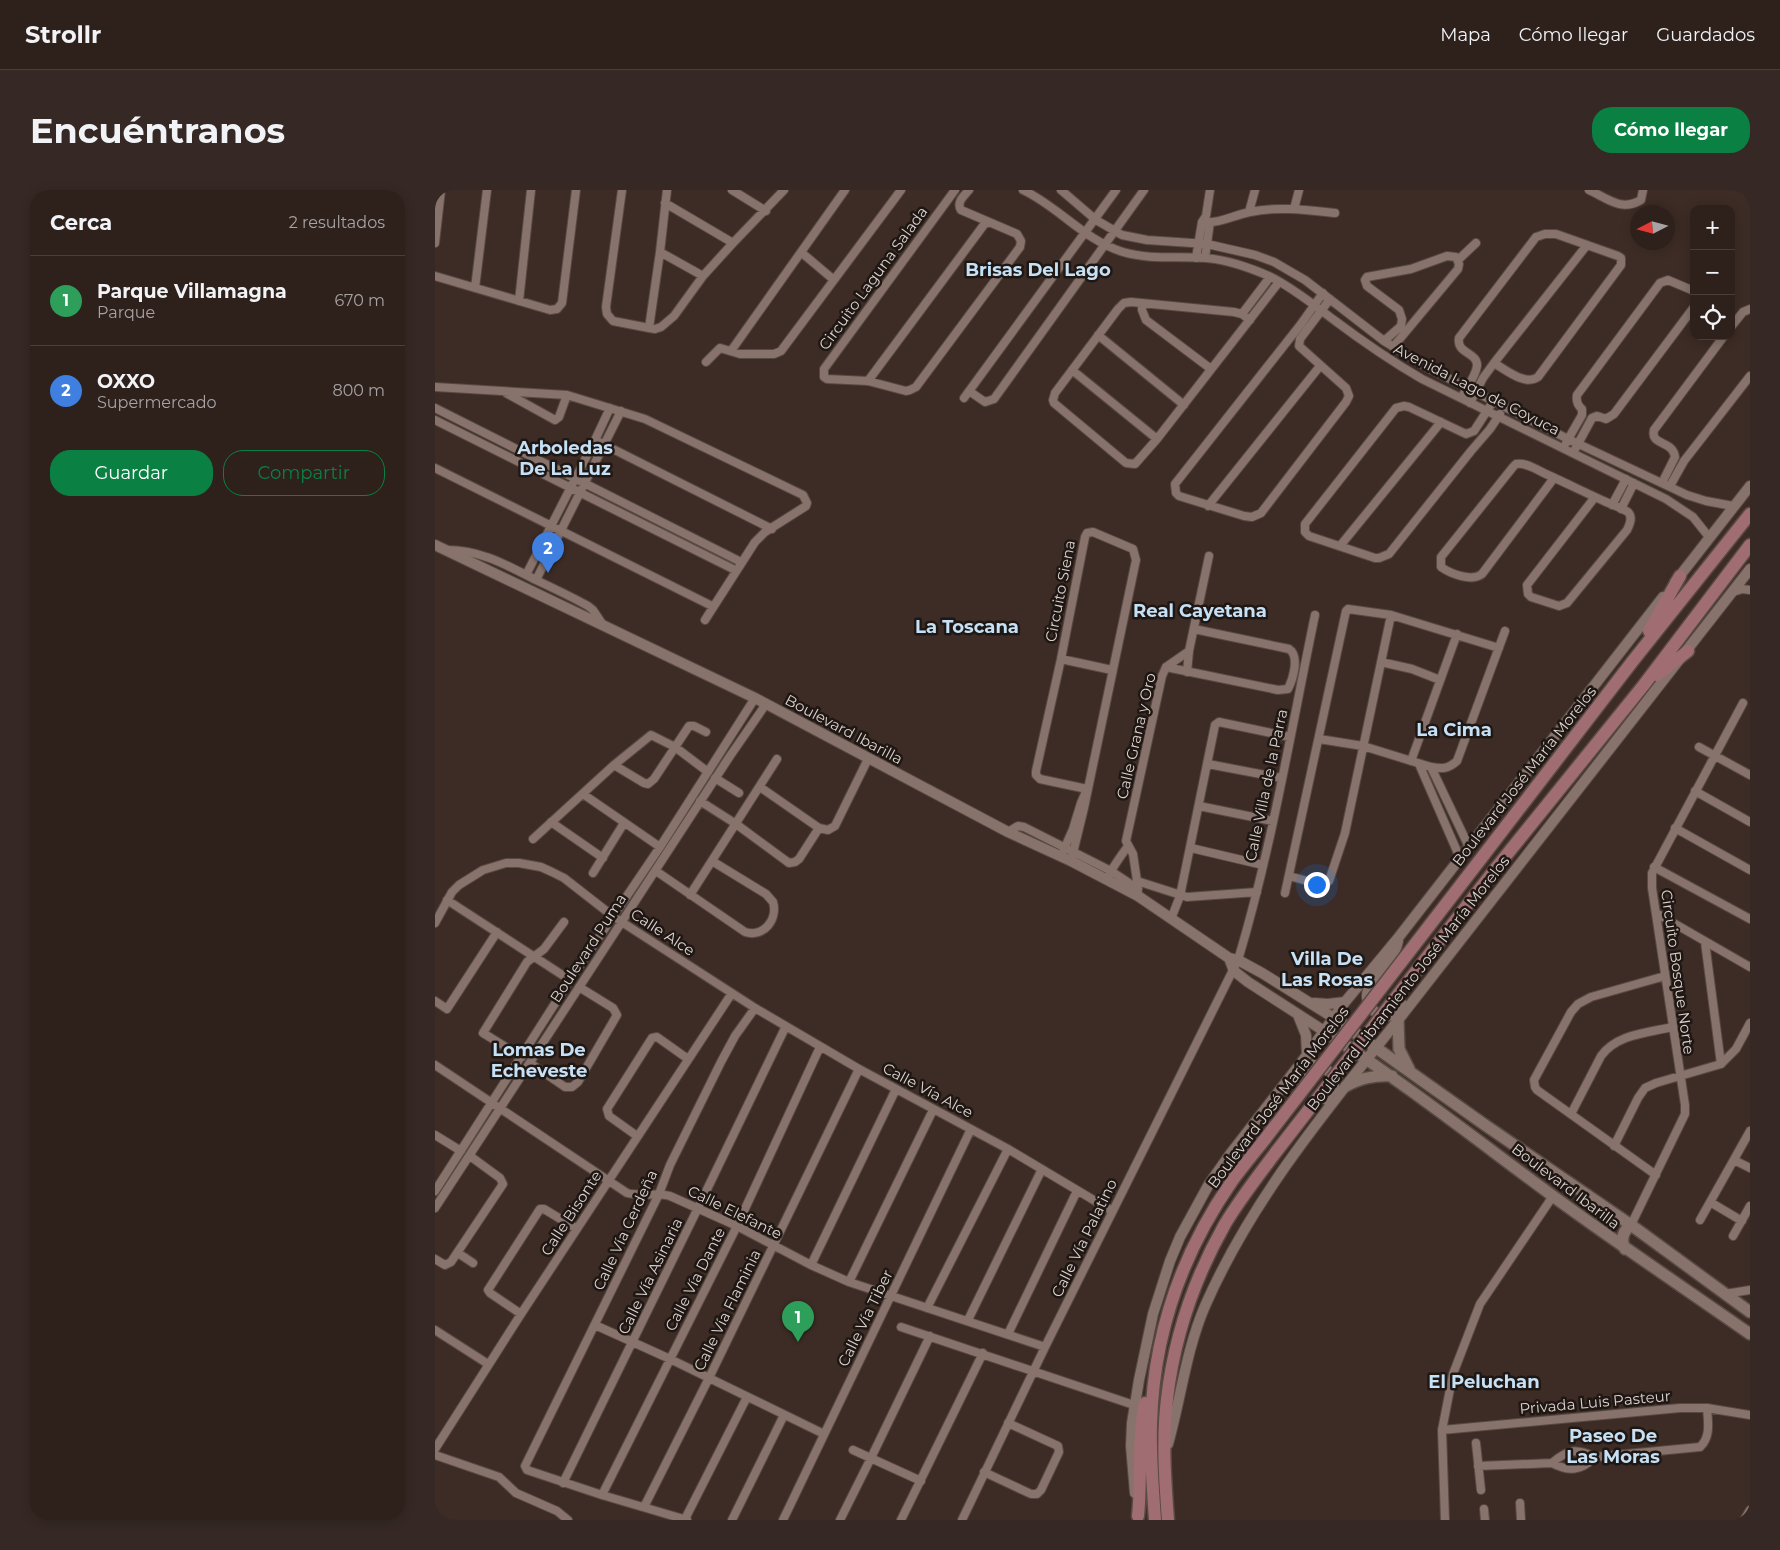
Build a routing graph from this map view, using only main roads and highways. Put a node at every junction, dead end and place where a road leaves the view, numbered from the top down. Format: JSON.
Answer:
{"nodes":[{"id":1,"x":1750,"y":514,"type":"edge"},
{"id":2,"x":1750,"y":545,"type":"edge"},
{"id":3,"x":1679,"y":576,"type":"road end"},
{"id":4,"x":1688,"y":650,"type":"road end"},
{"id":5,"x":1633,"y":662,"type":"junction"},
{"id":6,"x":1643,"y":686,"type":"junction"},
{"id":7,"x":1334,"y":1018,"type":"road end"},
{"id":8,"x":1398,"y":1020,"type":"road end"},
{"id":9,"x":1324,"y":1032,"type":"road end"},
{"id":10,"x":1411,"y":1073,"type":"junction"},
{"id":11,"x":1392,"y":1076,"type":"junction"},
{"id":12,"x":1346,"y":1086,"type":"road end"},
{"id":13,"x":1631,"y":1225,"type":"junction"},
{"id":14,"x":1625,"y":1249,"type":"junction"},
{"id":15,"x":1685,"y":1288,"type":"junction"},
{"id":16,"x":1735,"y":1302,"type":"junction"},
{"id":17,"x":1750,"y":1312,"type":"edge"},
{"id":18,"x":1750,"y":1334,"type":"edge"},
{"id":19,"x":1155,"y":1375,"type":"junction"},
{"id":20,"x":1138,"y":1518,"type":"edge"},
{"id":21,"x":1155,"y":1520,"type":"edge"},
{"id":22,"x":1168,"y":1520,"type":"edge"}],
"edges":[{"from":1,"to":5,"type":"main road","name":"Boulevard José María Morelos"},
{"from":2,"to":6,"type":"main road","name":"Boulevard José María Morelos"},
{"from":3,"to":5,"type":"main road"},
{"from":4,"to":6,"type":"main road"},
{"from":5,"to":19,"type":"main road","name":"Boulevard José María Morelos","bridge":true},
{"from":6,"to":22,"type":"main road","name":"Boulevard José María Morelos","bridge":true},
{"from":7,"to":10,"type":"main road","name":"Boulevard Ibarilla"},
{"from":8,"to":10,"type":"main road"},
{"from":9,"to":11,"type":"main road","name":"Boulevard Ibarilla"},
{"from":10,"to":13,"type":"main road","name":"Boulevard Ibarilla"},
{"from":11,"to":12,"type":"main road"},
{"from":11,"to":14,"type":"main road","name":"Boulevard Ibarilla"},
{"from":13,"to":14,"type":"main road"},
{"from":13,"to":16,"type":"main road","name":"Boulevard Ibarilla"},
{"from":14,"to":15,"type":"main road","name":"Boulevard Ibarilla"},
{"from":15,"to":16,"type":"main road"},
{"from":15,"to":18,"type":"main road","name":"Boulevard Ibarilla"},
{"from":16,"to":17,"type":"main road","name":"Boulevard Ibarilla"},
{"from":19,"to":20,"type":"main road"},
{"from":19,"to":21,"type":"main road","name":"Boulevard José María Morelos"}]}
